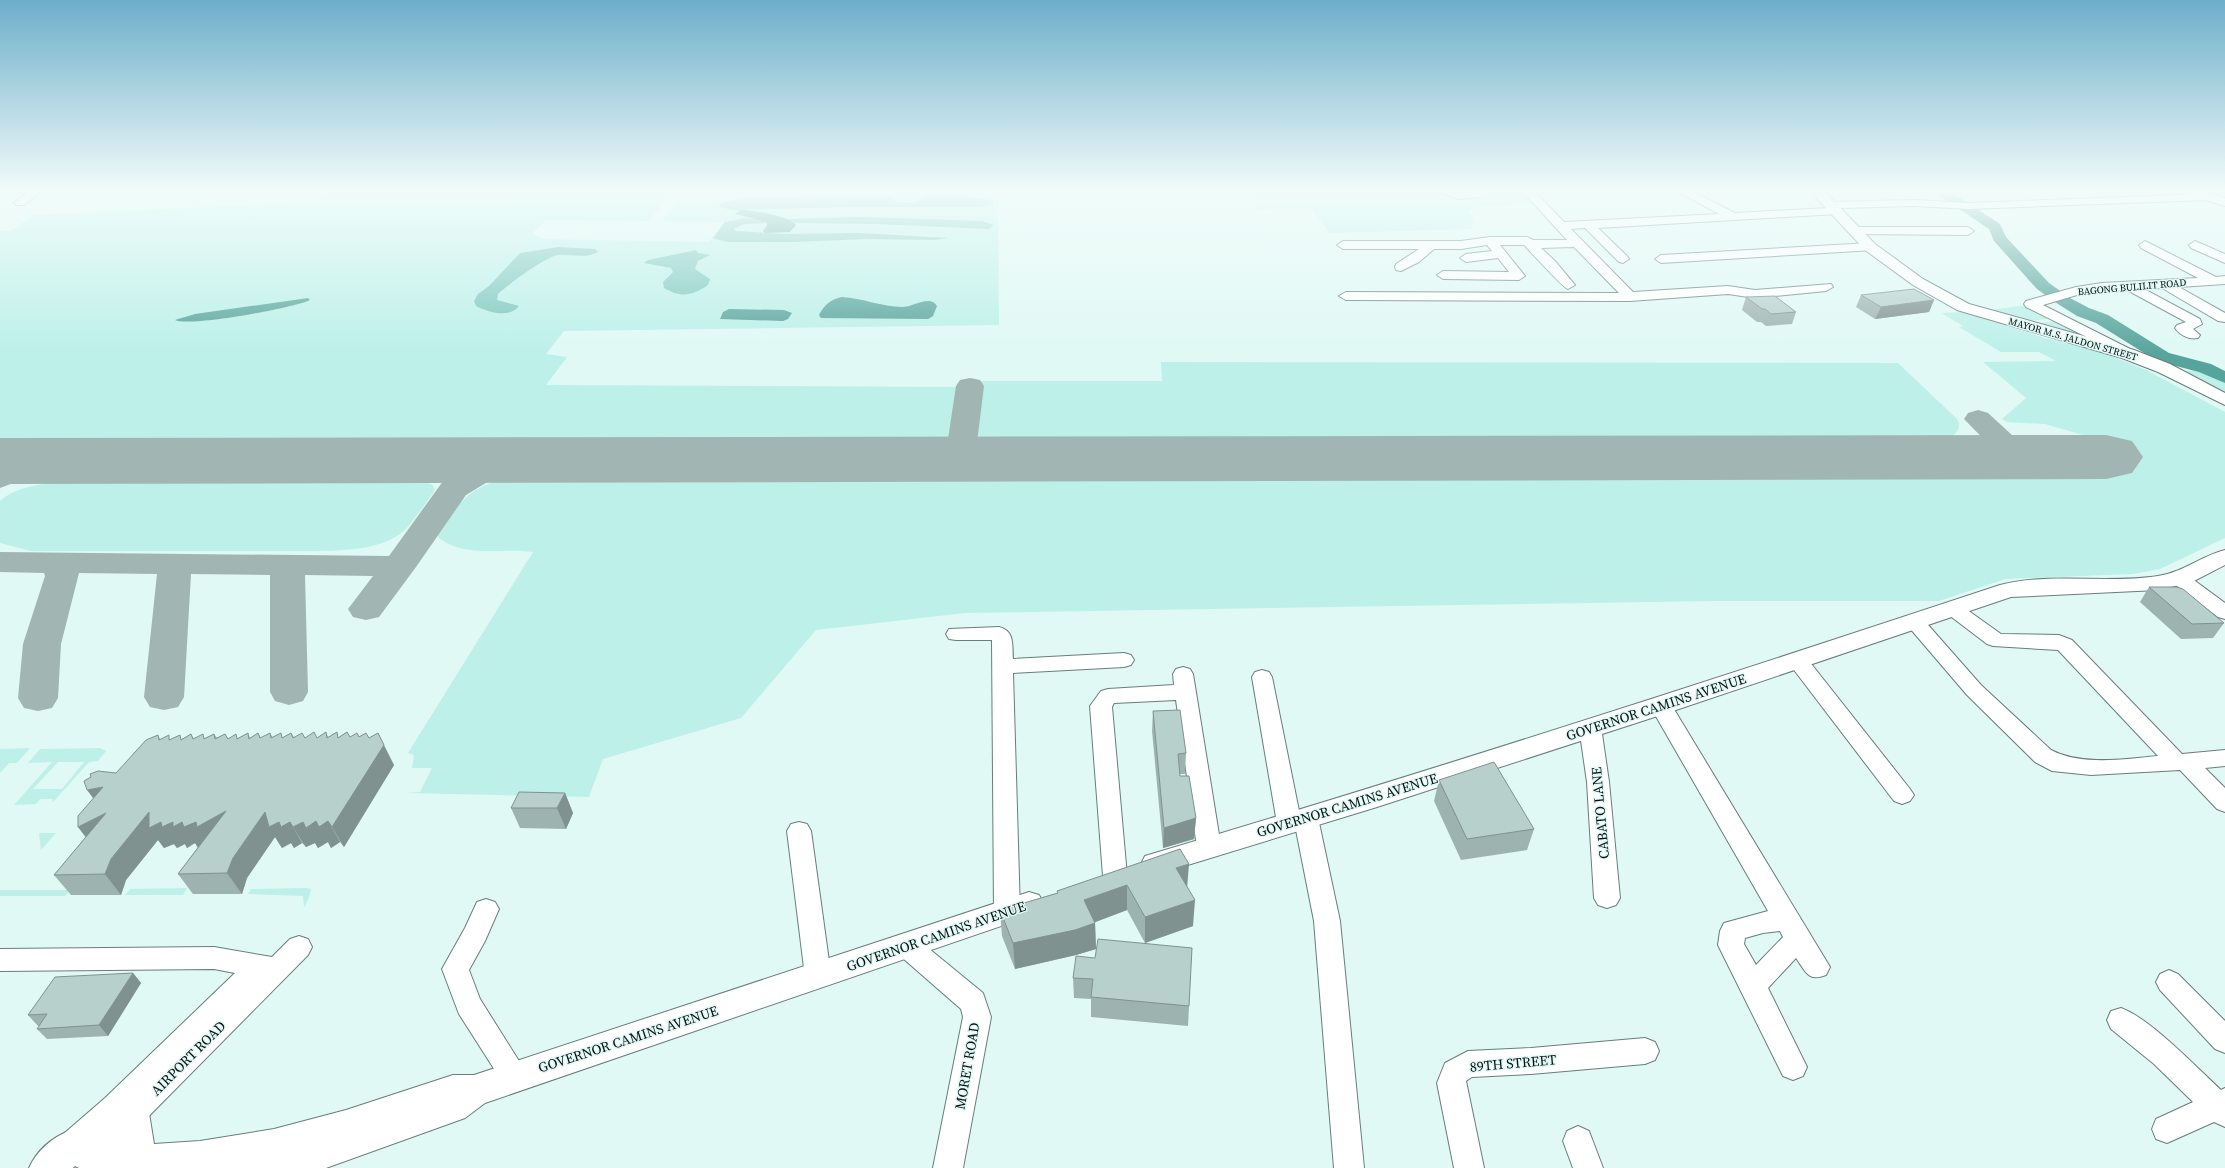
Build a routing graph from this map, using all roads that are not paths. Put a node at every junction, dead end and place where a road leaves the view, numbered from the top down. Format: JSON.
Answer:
{"nodes":[{"id":1,"x":1432,"y":244,"type":"edge"},
{"id":2,"x":1533,"y":244,"type":"edge"},
{"id":3,"x":1343,"y":245,"type":"dead end"},
{"id":4,"x":1387,"y":245,"type":"edge"},
{"id":5,"x":1447,"y":245,"type":"edge"},
{"id":6,"x":1465,"y":245,"type":"edge"},
{"id":7,"x":1493,"y":245,"type":"edge"},
{"id":8,"x":1578,"y":245,"type":"edge"},
{"id":9,"x":1609,"y":245,"type":"edge"},
{"id":10,"x":2145,"y":245,"type":"dead end"},
{"id":11,"x":2195,"y":245,"type":"dead end"},
{"id":12,"x":1870,"y":246,"type":"joint"},
{"id":13,"x":1501,"y":254,"type":"junction"},
{"id":14,"x":1466,"y":258,"type":"dead end"},
{"id":15,"x":1624,"y":259,"type":"dead end"},
{"id":16,"x":2225,"y":259,"type":"edge"},
{"id":17,"x":1661,"y":260,"type":"dead end"},
{"id":18,"x":1401,"y":267,"type":"dead end"},
{"id":19,"x":1443,"y":275,"type":"dead end"},
{"id":20,"x":2221,"y":281,"type":"edge"},
{"id":21,"x":2164,"y":284,"type":"junction"},
{"id":22,"x":1568,"y":285,"type":"dead end"},
{"id":23,"x":2130,"y":286,"type":"junction"},
{"id":24,"x":1826,"y":287,"type":"dead end"},
{"id":25,"x":1346,"y":296,"type":"dead end"},
{"id":26,"x":1630,"y":297,"type":"junction"},
{"id":27,"x":2223,"y":318,"type":"dead end"},
{"id":28,"x":2059,"y":319,"type":"junction"},
{"id":29,"x":2020,"y":324,"type":"junction"},
{"id":30,"x":2193,"y":335,"type":"dead end"},
{"id":31,"x":2128,"y":354,"type":"junction"},
{"id":32,"x":2225,"y":400,"type":"edge"},
{"id":33,"x":2225,"y":556,"type":"edge"},
{"id":34,"x":2180,"y":579,"type":"junction"},
{"id":35,"x":1952,"y":608,"type":"junction"},
{"id":36,"x":2225,"y":613,"type":"edge"},
{"id":37,"x":1915,"y":622,"type":"junction"},
{"id":38,"x":956,"y":634,"type":"dead end"},
{"id":39,"x":1124,"y":660,"type":"dead end"},
{"id":40,"x":1798,"y":661,"type":"junction"},
{"id":41,"x":1002,"y":667,"type":"junction"},
{"id":42,"x":1262,"y":677,"type":"dead end"},
{"id":43,"x":1661,"y":706,"type":"junction"},
{"id":44,"x":1590,"y":728,"type":"junction"},
{"id":45,"x":2225,"y":758,"type":"edge"},
{"id":46,"x":2180,"y":761,"type":"junction"},
{"id":47,"x":1902,"y":795,"type":"dead end"},
{"id":48,"x":2225,"y":803,"type":"edge"},
{"id":49,"x":1298,"y":820,"type":"junction"},
{"id":50,"x":799,"y":831,"type":"dead end"},
{"id":51,"x":1209,"y":847,"type":"junction"},
{"id":52,"x":1104,"y":879,"type":"joint"},
{"id":53,"x":1050,"y":897,"type":"edge"},
{"id":54,"x":1607,"y":898,"type":"dead end"},
{"id":55,"x":486,"y":909,"type":"dead end"},
{"id":56,"x":1007,"y":912,"type":"junction"},
{"id":57,"x":1793,"y":930,"type":"junction"},
{"id":58,"x":907,"y":946,"type":"junction"},
{"id":59,"x":299,"y":947,"type":"dead end"},
{"id":60,"x":0,"y":960,"type":"edge"},
{"id":61,"x":269,"y":967,"type":"junction"},
{"id":62,"x":1817,"y":968,"type":"dead end"},
{"id":63,"x":818,"y":976,"type":"junction"},
{"id":64,"x":2169,"y":982,"type":"dead end"},
{"id":65,"x":1753,"y":986,"type":"junction"},
{"id":66,"x":2121,"y":1020,"type":"dead end"},
{"id":67,"x":2225,"y":1040,"type":"edge"},
{"id":68,"x":1645,"y":1051,"type":"dead end"},
{"id":69,"x":1793,"y":1067,"type":"dead end"},
{"id":70,"x":514,"y":1077,"type":"junction"},
{"id":71,"x":474,"y":1091,"type":"junction"},
{"id":72,"x":2222,"y":1107,"type":"edge"},
{"id":73,"x":132,"y":1113,"type":"junction"},
{"id":74,"x":2167,"y":1129,"type":"dead end"},
{"id":75,"x":1578,"y":1141,"type":"dead end"},
{"id":76,"x":63,"y":1162,"type":"edge"},
{"id":77,"x":144,"y":1162,"type":"junction"},
{"id":78,"x":264,"y":1168,"type":"edge"},
{"id":79,"x":948,"y":1168,"type":"edge"},
{"id":80,"x":1349,"y":1168,"type":"edge"},
{"id":81,"x":1469,"y":1168,"type":"edge"},
{"id":82,"x":1588,"y":1168,"type":"edge"}],
"edges":[{"from":1,"to":18,"type":"street"},
{"from":2,"to":22,"type":"street"},
{"from":3,"to":4,"type":"street"},
{"from":5,"to":6,"type":"street"},
{"from":7,"to":13,"type":"street"},
{"from":8,"to":26,"type":"street"},
{"from":9,"to":15,"type":"street"},
{"from":10,"to":20,"type":"street"},
{"from":11,"to":16,"type":"street"},
{"from":12,"to":17,"type":"street"},
{"from":12,"to":29,"type":"main road","name":"MAYOR M.S. JALDON STREET"},
{"from":13,"to":14,"type":"street"},
{"from":13,"to":19,"type":"street"},
{"from":20,"to":21,"type":"street","name":"BAGONG BULILIT ROAD"},
{"from":21,"to":23,"type":"street","name":"BAGONG BULILIT ROAD"},
{"from":21,"to":27,"type":"street"},
{"from":23,"to":28,"type":"street","name":"BAGONG BULILIT ROAD"},
{"from":23,"to":30,"type":"street"},
{"from":24,"to":26,"type":"street"},
{"from":25,"to":26,"type":"street"},
{"from":28,"to":29,"type":"street"},
{"from":28,"to":31,"type":"street","name":"BAGONG BULILIT ROAD"},
{"from":29,"to":31,"type":"main road","name":"MAYOR M.S. JALDON STREET"},
{"from":31,"to":32,"type":"main road","name":"MAYOR M.S. JALDON STREET"},
{"from":33,"to":34,"type":"main road","name":"GOVERNOR CAMINS AVENUE"},
{"from":34,"to":35,"type":"main road","name":"GOVERNOR CAMINS AVENUE"},
{"from":34,"to":36,"type":"street"},
{"from":35,"to":37,"type":"main road","name":"GOVERNOR CAMINS AVENUE"},
{"from":35,"to":46,"type":"street"},
{"from":37,"to":40,"type":"main road","name":"GOVERNOR CAMINS AVENUE"},
{"from":37,"to":46,"type":"street"},
{"from":38,"to":41,"type":"street"},
{"from":39,"to":41,"type":"street"},
{"from":40,"to":43,"type":"main road","name":"GOVERNOR CAMINS AVENUE"},
{"from":40,"to":47,"type":"street"},
{"from":41,"to":56,"type":"street"},
{"from":42,"to":49,"type":"street"},
{"from":43,"to":44,"type":"main road","name":"GOVERNOR CAMINS AVENUE"},
{"from":43,"to":57,"type":"street"},
{"from":44,"to":49,"type":"main road","name":"GOVERNOR CAMINS AVENUE"},
{"from":44,"to":54,"type":"street","name":"CABATO LANE"},
{"from":45,"to":46,"type":"street"},
{"from":46,"to":48,"type":"street"},
{"from":49,"to":51,"type":"main road","name":"GOVERNOR CAMINS AVENUE"},
{"from":49,"to":80,"type":"street"},
{"from":50,"to":63,"type":"street"},
{"from":51,"to":52,"type":"main road","name":"GOVERNOR CAMINS AVENUE"},
{"from":51,"to":52,"type":"street"},
{"from":53,"to":56,"type":"main road","name":"GOVERNOR CAMINS AVENUE"},
{"from":55,"to":70,"type":"street"},
{"from":56,"to":58,"type":"main road","name":"GOVERNOR CAMINS AVENUE"},
{"from":57,"to":62,"type":"street"},
{"from":57,"to":65,"type":"street"},
{"from":57,"to":65,"type":"street"},
{"from":58,"to":63,"type":"main road","name":"GOVERNOR CAMINS AVENUE"},
{"from":58,"to":79,"type":"street","name":"MORET ROAD"},
{"from":59,"to":61,"type":"street"},
{"from":60,"to":61,"type":"street"},
{"from":61,"to":73,"type":"street","name":"AIRPORT ROAD"},
{"from":61,"to":76,"type":"street","name":"AIRPORT ROAD"},
{"from":63,"to":70,"type":"main road","name":"GOVERNOR CAMINS AVENUE"},
{"from":64,"to":67,"type":"street"},
{"from":65,"to":69,"type":"street"},
{"from":66,"to":72,"type":"street"},
{"from":68,"to":81,"type":"street","name":"89TH STREET"},
{"from":70,"to":71,"type":"main road","name":"GOVERNOR CAMINS AVENUE"},
{"from":71,"to":77,"type":"main road","name":"GOVERNOR CAMINS AVENUE"},
{"from":71,"to":78,"type":"main road","name":"GOVERNOR CAMINS AVENUE"},
{"from":72,"to":74,"type":"street"},
{"from":73,"to":76,"type":"street","name":"AIRPORT ROAD"},
{"from":73,"to":77,"type":"main road"},
{"from":75,"to":82,"type":"street"},
{"from":76,"to":77,"type":"main road","name":"GOVERNOR CAMINS AVENUE"}]}
